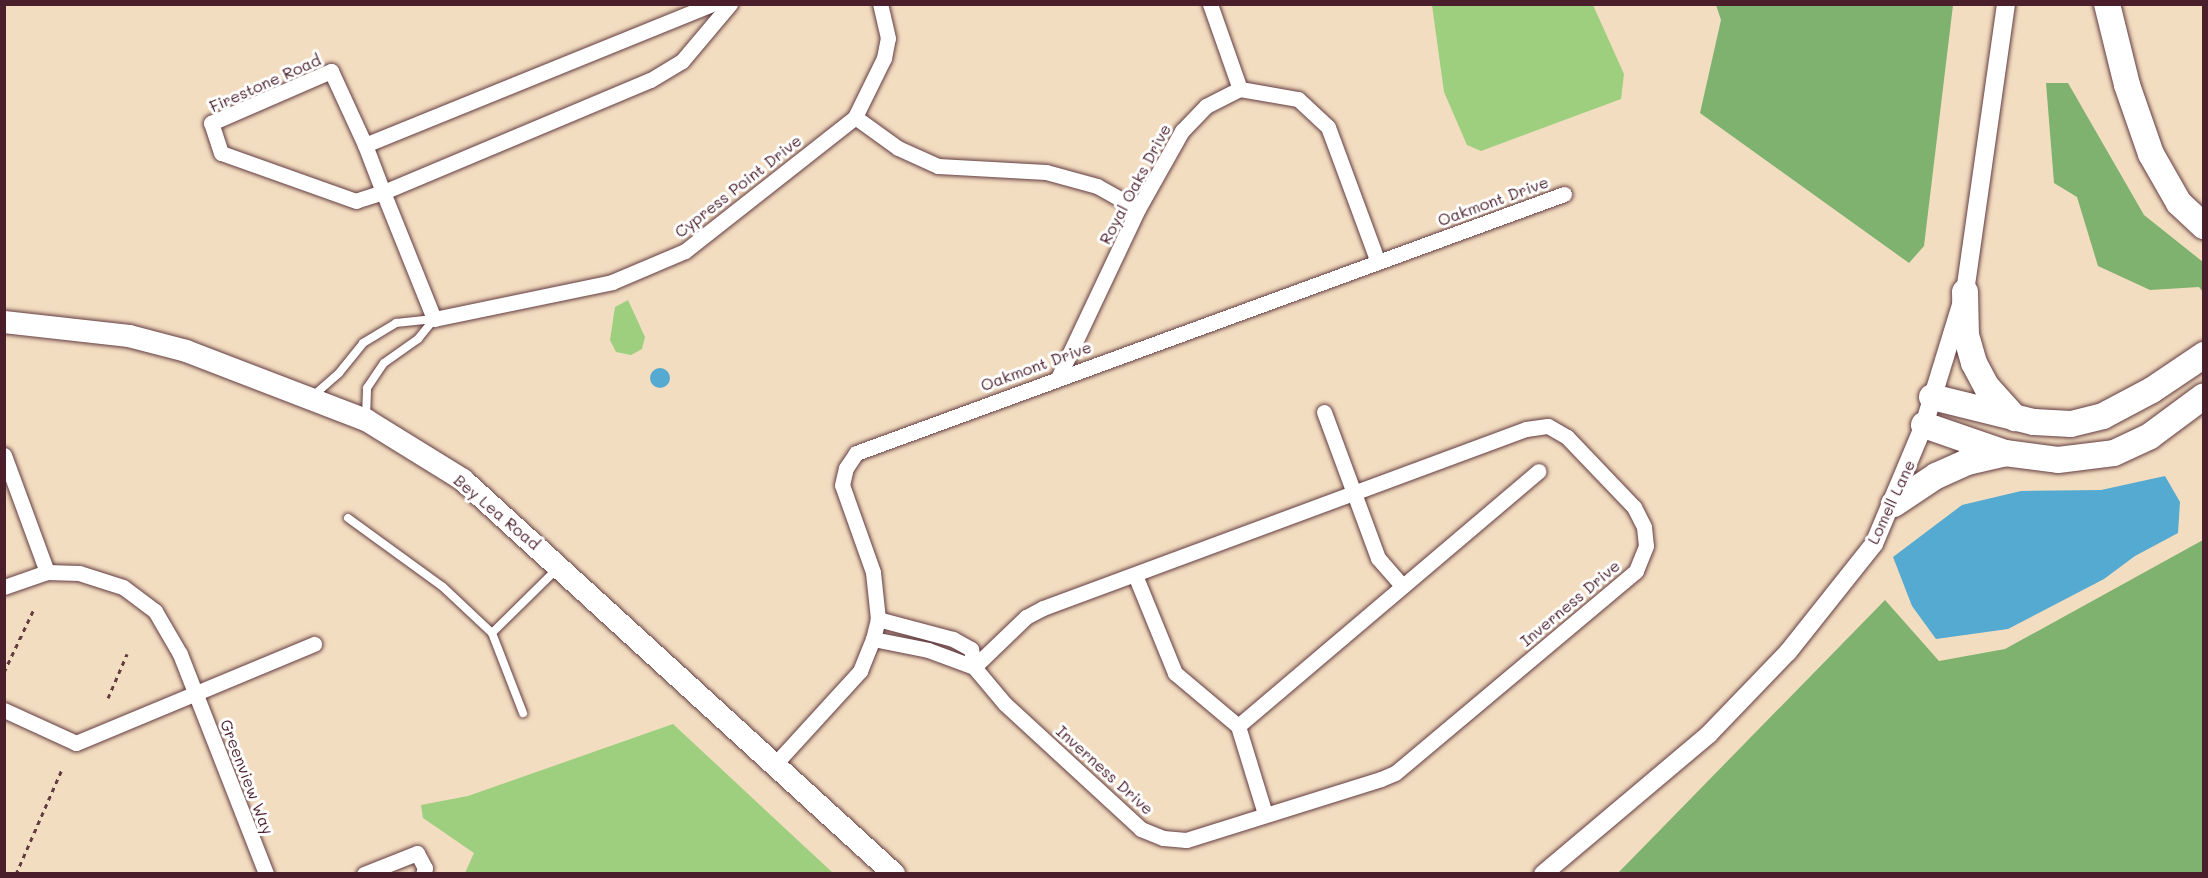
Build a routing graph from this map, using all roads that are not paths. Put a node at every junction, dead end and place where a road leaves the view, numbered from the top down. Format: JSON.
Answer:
{"nodes":[{"id":1,"x":713,"y":4,"type":"edge"},
{"id":2,"x":730,"y":4,"type":"edge"},
{"id":3,"x":880,"y":4,"type":"edge"},
{"id":4,"x":1210,"y":4,"type":"edge"},
{"id":5,"x":2007,"y":4,"type":"edge"},
{"id":6,"x":2107,"y":4,"type":"edge"},
{"id":7,"x":1240,"y":89,"type":"junction"},
{"id":8,"x":855,"y":117,"type":"junction"},
{"id":9,"x":364,"y":145,"type":"junction"},
{"id":10,"x":383,"y":192,"type":"junction"},
{"id":11,"x":1564,"y":195,"type":"dead end"},
{"id":12,"x":1138,"y":209,"type":"junction"},
{"id":13,"x":2204,"y":226,"type":"edge"},
{"id":14,"x":1378,"y":262,"type":"junction"},
{"id":15,"x":1965,"y":292,"type":"junction"},
{"id":16,"x":434,"y":319,"type":"junction"},
{"id":17,"x":4,"y":322,"type":"edge"},
{"id":18,"x":2204,"y":355,"type":"edge"},
{"id":19,"x":1059,"y":376,"type":"junction"},
{"id":20,"x":312,"y":396,"type":"junction"},
{"id":21,"x":2204,"y":396,"type":"edge"},
{"id":22,"x":1932,"y":397,"type":"junction"},
{"id":23,"x":1324,"y":412,"type":"dead end"},
{"id":24,"x":2015,"y":418,"type":"junction"},
{"id":25,"x":366,"y":420,"type":"junction"},
{"id":26,"x":1924,"y":425,"type":"junction"},
{"id":27,"x":2006,"y":453,"type":"junction"},
{"id":28,"x":4,"y":455,"type":"edge"},
{"id":29,"x":1539,"y":471,"type":"dead end"},
{"id":30,"x":1355,"y":494,"type":"junction"},
{"id":31,"x":1894,"y":504,"type":"junction"},
{"id":32,"x":348,"y":518,"type":"dead end"},
{"id":33,"x":561,"y":566,"type":"junction"},
{"id":34,"x":47,"y":572,"type":"junction"},
{"id":35,"x":1135,"y":575,"type":"junction"},
{"id":36,"x":1401,"y":586,"type":"junction"},
{"id":37,"x":4,"y":587,"type":"edge"},
{"id":38,"x":878,"y":619,"type":"junction"},
{"id":39,"x":492,"y":633,"type":"junction"},
{"id":40,"x":873,"y":639,"type":"junction"},
{"id":41,"x":314,"y":644,"type":"dead end"},
{"id":42,"x":974,"y":667,"type":"junction"},
{"id":43,"x":195,"y":694,"type":"junction"},
{"id":44,"x":4,"y":710,"type":"edge"},
{"id":45,"x":523,"y":713,"type":"dead end"},
{"id":46,"x":1238,"y":726,"type":"junction"},
{"id":47,"x":776,"y":763,"type":"junction"},
{"id":48,"x":1265,"y":814,"type":"junction"},
{"id":49,"x":266,"y":873,"type":"edge"},
{"id":50,"x":364,"y":873,"type":"edge"},
{"id":51,"x":423,"y":873,"type":"edge"},
{"id":52,"x":894,"y":873,"type":"edge"},
{"id":53,"x":1543,"y":873,"type":"edge"}],
"edges":[{"from":1,"to":9,"type":"street"},
{"from":2,"to":10,"type":"street","name":"Firestone Road"},
{"from":3,"to":8,"type":"street","name":"Cypress Point Drive"},
{"from":4,"to":7,"type":"street"},
{"from":5,"to":15,"type":"street","name":"Lomell Lane"},
{"from":6,"to":13,"type":"highway"},
{"from":7,"to":12,"type":"street","name":"Royal Oaks Drive"},
{"from":7,"to":14,"type":"street"},
{"from":8,"to":12,"type":"street"},
{"from":8,"to":16,"type":"street","name":"Cypress Point Drive"},
{"from":9,"to":10,"type":"street","name":"Firestone Road"},
{"from":9,"to":10,"type":"street","name":"Firestone Road"},
{"from":10,"to":16,"type":"street","name":"Firestone Road"},
{"from":11,"to":14,"type":"street","name":"Oakmont Drive"},
{"from":12,"to":19,"type":"street","name":"Royal Oaks Drive"},
{"from":14,"to":19,"type":"street","name":"Oakmont Drive"},
{"from":15,"to":22,"type":"street","name":"Lomell Lane"},
{"from":15,"to":24,"type":"highway"},
{"from":16,"to":20,"type":"lane"},
{"from":16,"to":25,"type":"lane"},
{"from":17,"to":20,"type":"main road","name":"Bey Lea Road"},
{"from":18,"to":24,"type":"highway"},
{"from":19,"to":38,"type":"street","name":"Oakmont Drive"},
{"from":20,"to":25,"type":"main road","name":"Bey Lea Road"},
{"from":21,"to":27,"type":"highway"},
{"from":22,"to":24,"type":"highway"},
{"from":22,"to":26,"type":"street","name":"Lomell Lane"},
{"from":23,"to":30,"type":"street"},
{"from":25,"to":33,"type":"main road","name":"Bey Lea Road"},
{"from":26,"to":27,"type":"highway"},
{"from":26,"to":31,"type":"street","name":"Lomell Lane"},
{"from":27,"to":31,"type":"highway"},
{"from":28,"to":34,"type":"street"},
{"from":29,"to":36,"type":"street"},
{"from":30,"to":35,"type":"street","name":"Inverness Drive"},
{"from":30,"to":36,"type":"street"},
{"from":30,"to":48,"type":"street","name":"Inverness Drive"},
{"from":31,"to":53,"type":"street","name":"Lomell Lane"},
{"from":32,"to":39,"type":"lane"},
{"from":33,"to":39,"type":"lane"},
{"from":33,"to":47,"type":"main road","name":"Bey Lea Road"},
{"from":34,"to":37,"type":"street","name":"Greenview Way"},
{"from":34,"to":43,"type":"street","name":"Greenview Way"},
{"from":35,"to":42,"type":"street","name":"Inverness Drive"},
{"from":35,"to":46,"type":"street"},
{"from":36,"to":46,"type":"street"},
{"from":38,"to":40,"type":"street","name":"Oakmont Drive"},
{"from":38,"to":42,"type":"street","name":"Inverness Drive"},
{"from":39,"to":45,"type":"lane"},
{"from":40,"to":42,"type":"street","name":"Inverness Drive"},
{"from":40,"to":47,"type":"street","name":"Oakmont Drive"},
{"from":41,"to":43,"type":"street"},
{"from":42,"to":48,"type":"street","name":"Inverness Drive"},
{"from":43,"to":44,"type":"street"},
{"from":43,"to":49,"type":"street","name":"Greenview Way"},
{"from":46,"to":48,"type":"street"},
{"from":47,"to":52,"type":"main road","name":"Bey Lea Road"},
{"from":50,"to":51,"type":"street"}]}
